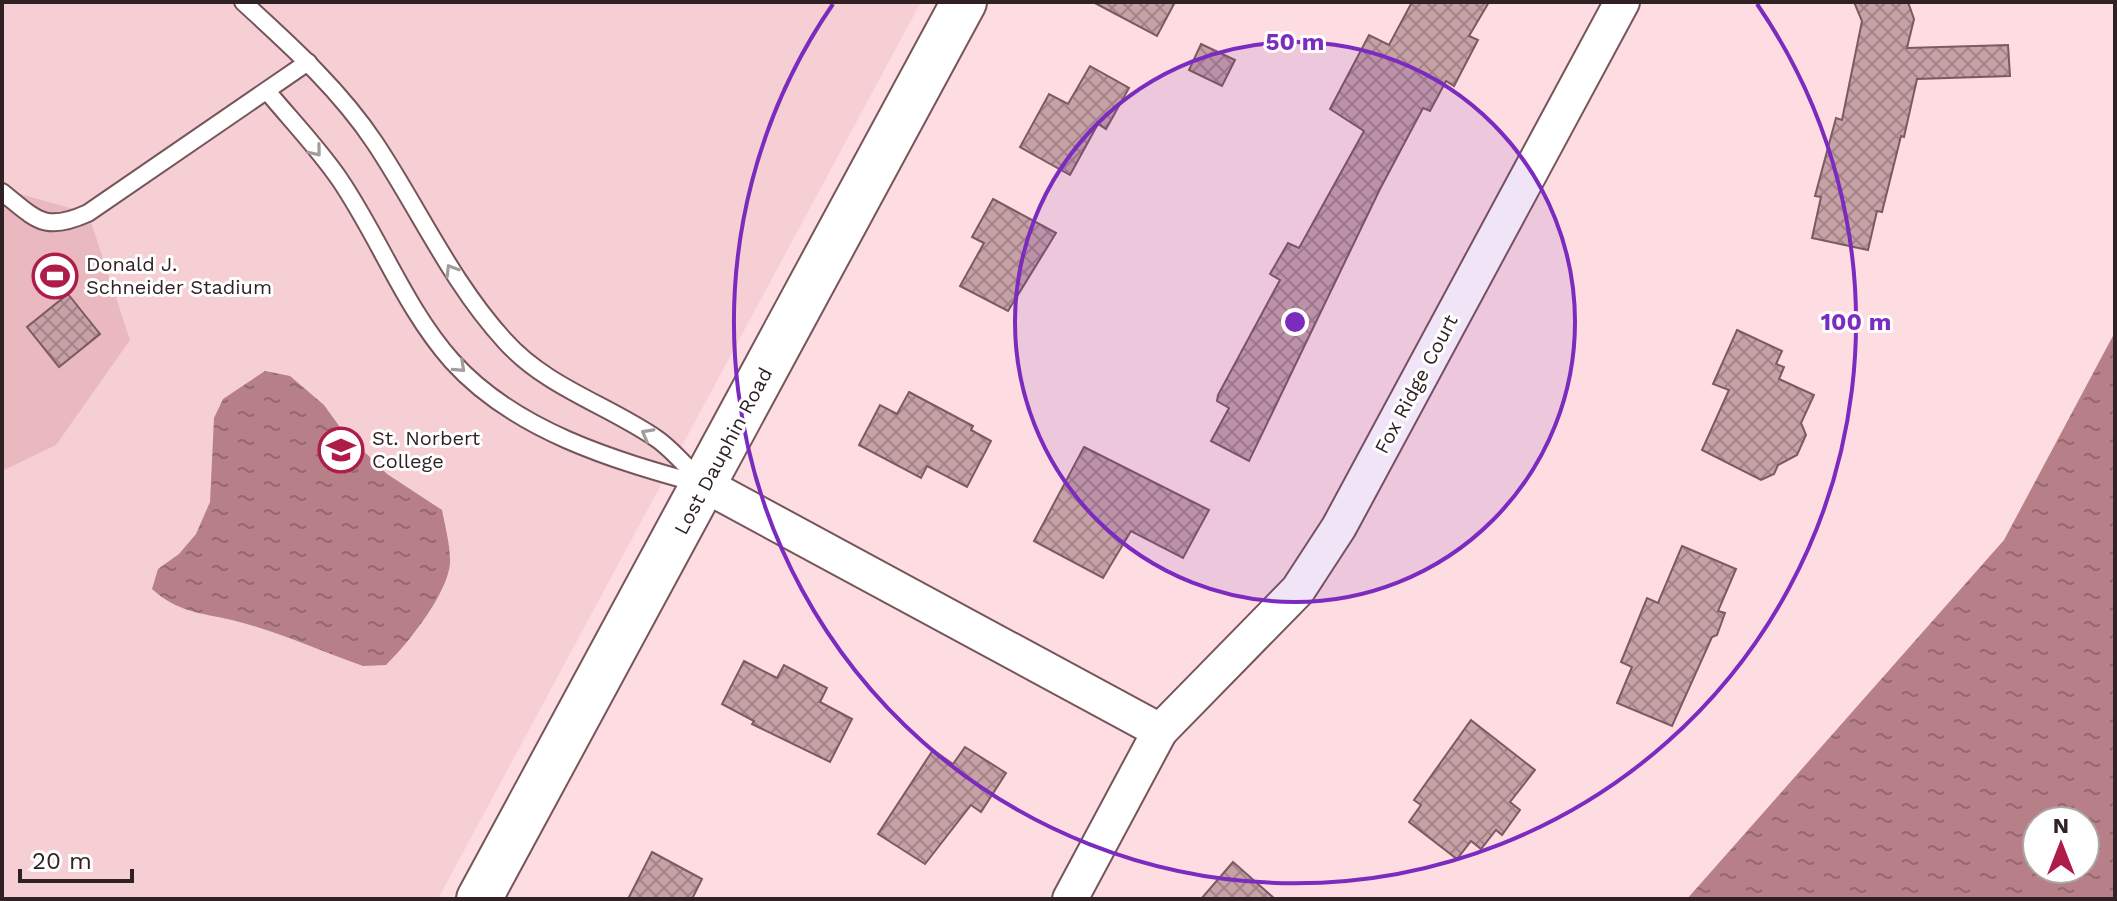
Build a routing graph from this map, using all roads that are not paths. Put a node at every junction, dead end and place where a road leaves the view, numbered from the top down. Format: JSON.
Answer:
{"nodes":[{"id":1,"x":243,"y":2,"type":"edge"},
{"id":2,"x":964,"y":2,"type":"edge"},
{"id":3,"x":1622,"y":2,"type":"edge"},
{"id":4,"x":308,"y":62,"type":"junction"},
{"id":5,"x":267,"y":91,"type":"junction"},
{"id":6,"x":2,"y":192,"type":"edge"},
{"id":7,"x":705,"y":485,"type":"junction"},
{"id":8,"x":1160,"y":731,"type":"junction"},
{"id":9,"x":479,"y":899,"type":"edge"},
{"id":10,"x":1070,"y":899,"type":"edge"}],
"edges":[{"from":1,"to":4,"type":"lane"},
{"from":2,"to":7,"type":"main road","name":"Lost Dauphin Road"},
{"from":3,"to":8,"type":"street","name":"Fox Ridge Court"},
{"from":4,"to":5,"type":"lane"},
{"from":7,"to":4,"type":"lane","one_way":true},
{"from":5,"to":6,"type":"lane"},
{"from":5,"to":7,"type":"lane","one_way":true},
{"from":7,"to":8,"type":"street"},
{"from":7,"to":9,"type":"main road","name":"Lost Dauphin Road"},
{"from":8,"to":10,"type":"street","name":"Fox Ridge Court"}]}
